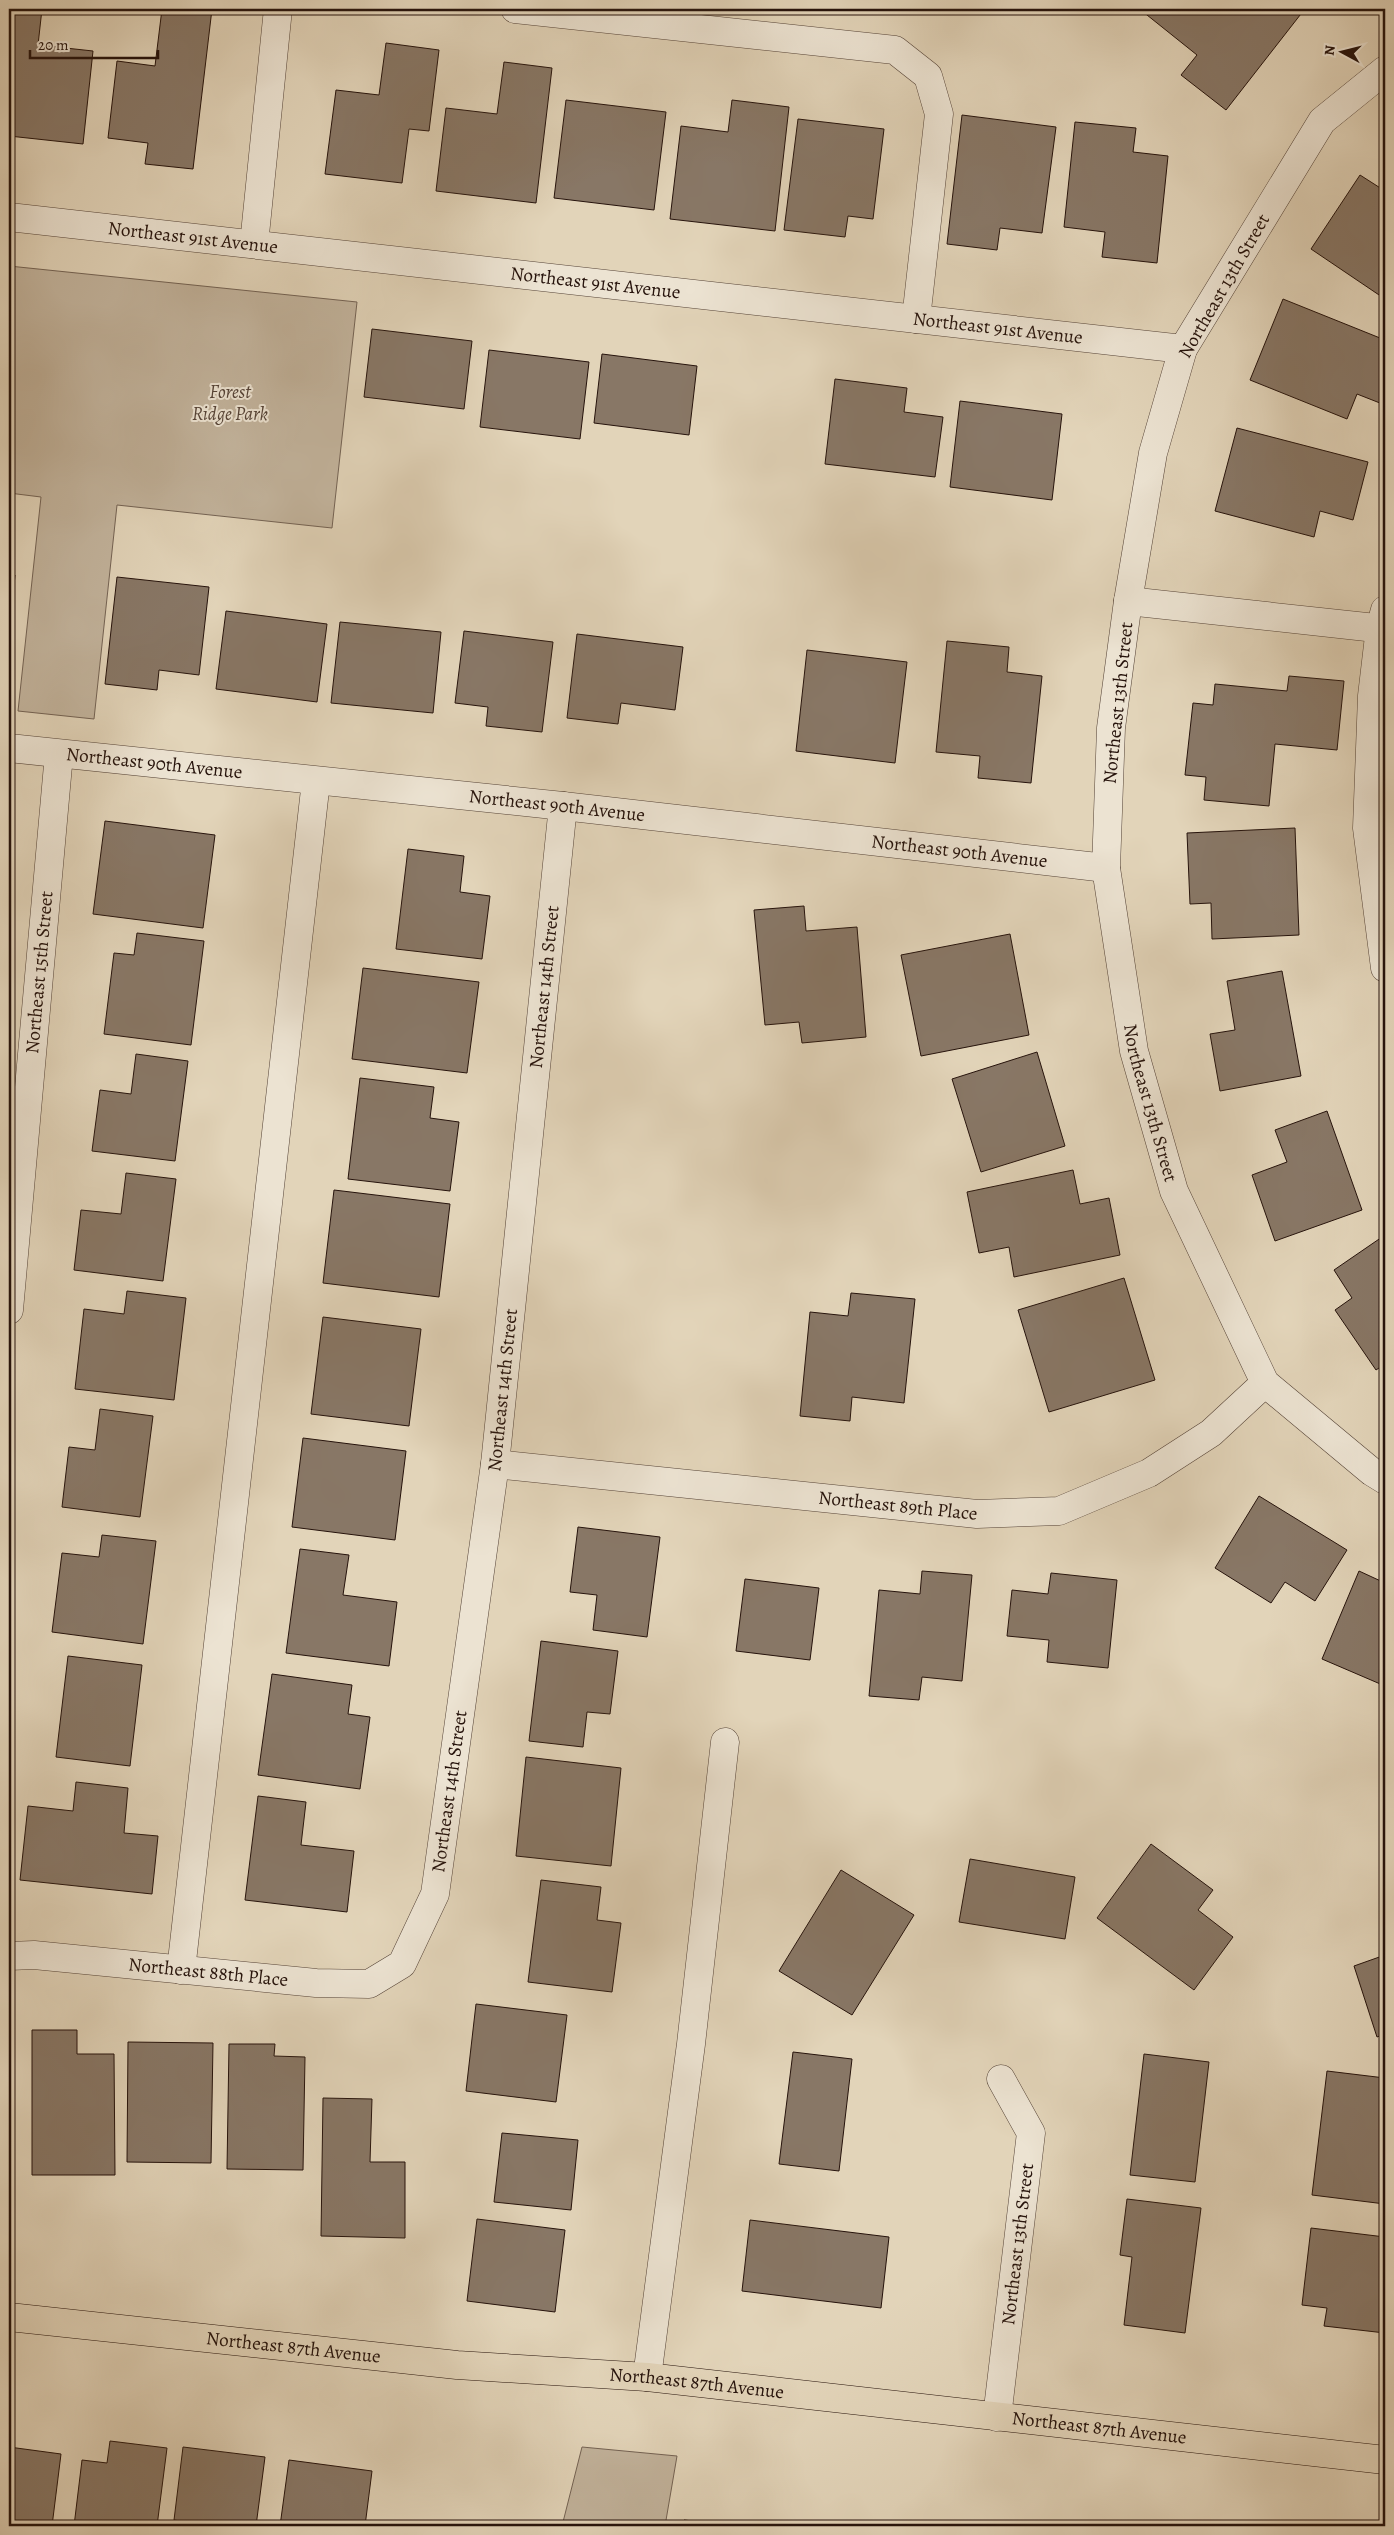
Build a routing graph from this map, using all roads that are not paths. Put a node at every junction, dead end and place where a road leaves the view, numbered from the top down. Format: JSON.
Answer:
{"nodes":[{"id":1,"x":278,"y":9,"type":"edge"},
{"id":2,"x":516,"y":9,"type":"edge"},
{"id":3,"x":1385,"y":70,"type":"edge"},
{"id":4,"x":9,"y":217,"type":"edge"},
{"id":5,"x":254,"y":244,"type":"junction"},
{"id":6,"x":916,"y":319,"type":"junction"},
{"id":7,"x":1183,"y":349,"type":"junction"},
{"id":8,"x":1128,"y":600,"type":"junction"},
{"id":9,"x":1384,"y":622,"type":"edge"},
{"id":10,"x":9,"y":748,"type":"edge"},
{"id":11,"x":59,"y":754,"type":"junction"},
{"id":12,"x":316,"y":781,"type":"junction"},
{"id":13,"x":563,"y":806,"type":"junction"},
{"id":14,"x":1106,"y":868,"type":"junction"},
{"id":15,"x":1385,"y":968,"type":"edge"},
{"id":16,"x":9,"y":1310,"type":"edge"},
{"id":17,"x":1265,"y":1383,"type":"junction"},
{"id":18,"x":495,"y":1464,"type":"junction"},
{"id":19,"x":1385,"y":1480,"type":"edge"},
{"id":20,"x":725,"y":1742,"type":"dead end"},
{"id":21,"x":9,"y":1956,"type":"edge"},
{"id":22,"x":402,"y":1964,"type":"joint"},
{"id":23,"x":181,"y":1970,"type":"junction"},
{"id":24,"x":1001,"y":2079,"type":"dead end"},
{"id":25,"x":9,"y":2318,"type":"edge"},
{"id":26,"x":647,"y":2377,"type":"junction"},
{"id":27,"x":997,"y":2417,"type":"junction"},
{"id":28,"x":1385,"y":2460,"type":"edge"}],
"edges":[{"from":1,"to":5,"type":"street"},
{"from":2,"to":6,"type":"street"},
{"from":3,"to":7,"type":"street","name":"Northeast 13th Street"},
{"from":4,"to":5,"type":"street","name":"Northeast 91st Avenue"},
{"from":5,"to":6,"type":"street","name":"Northeast 91st Avenue"},
{"from":6,"to":7,"type":"street","name":"Northeast 91st Avenue"},
{"from":7,"to":8,"type":"street","name":"Northeast 13th Street"},
{"from":8,"to":9,"type":"street"},
{"from":8,"to":14,"type":"street","name":"Northeast 13th Street"},
{"from":9,"to":15,"type":"street"},
{"from":10,"to":11,"type":"street","name":"Northeast 90th Avenue"},
{"from":11,"to":12,"type":"street","name":"Northeast 90th Avenue"},
{"from":11,"to":16,"type":"street","name":"Northeast 15th Street"},
{"from":12,"to":13,"type":"street","name":"Northeast 90th Avenue"},
{"from":12,"to":23,"type":"street"},
{"from":13,"to":14,"type":"street","name":"Northeast 90th Avenue"},
{"from":13,"to":18,"type":"street","name":"Northeast 14th Street"},
{"from":14,"to":17,"type":"street","name":"Northeast 13th Street"},
{"from":17,"to":18,"type":"street","name":"Northeast 89th Place"},
{"from":17,"to":19,"type":"street"},
{"from":18,"to":22,"type":"street","name":"Northeast 14th Street"},
{"from":20,"to":26,"type":"street"},
{"from":21,"to":23,"type":"street","name":"Northeast 88th Place"},
{"from":22,"to":23,"type":"street","name":"Northeast 88th Place"},
{"from":24,"to":27,"type":"street","name":"Northeast 13th Street"},
{"from":25,"to":26,"type":"main road","name":"Northeast 87th Avenue"},
{"from":26,"to":27,"type":"main road","name":"Northeast 87th Avenue"},
{"from":27,"to":28,"type":"main road","name":"Northeast 87th Avenue"}]}
